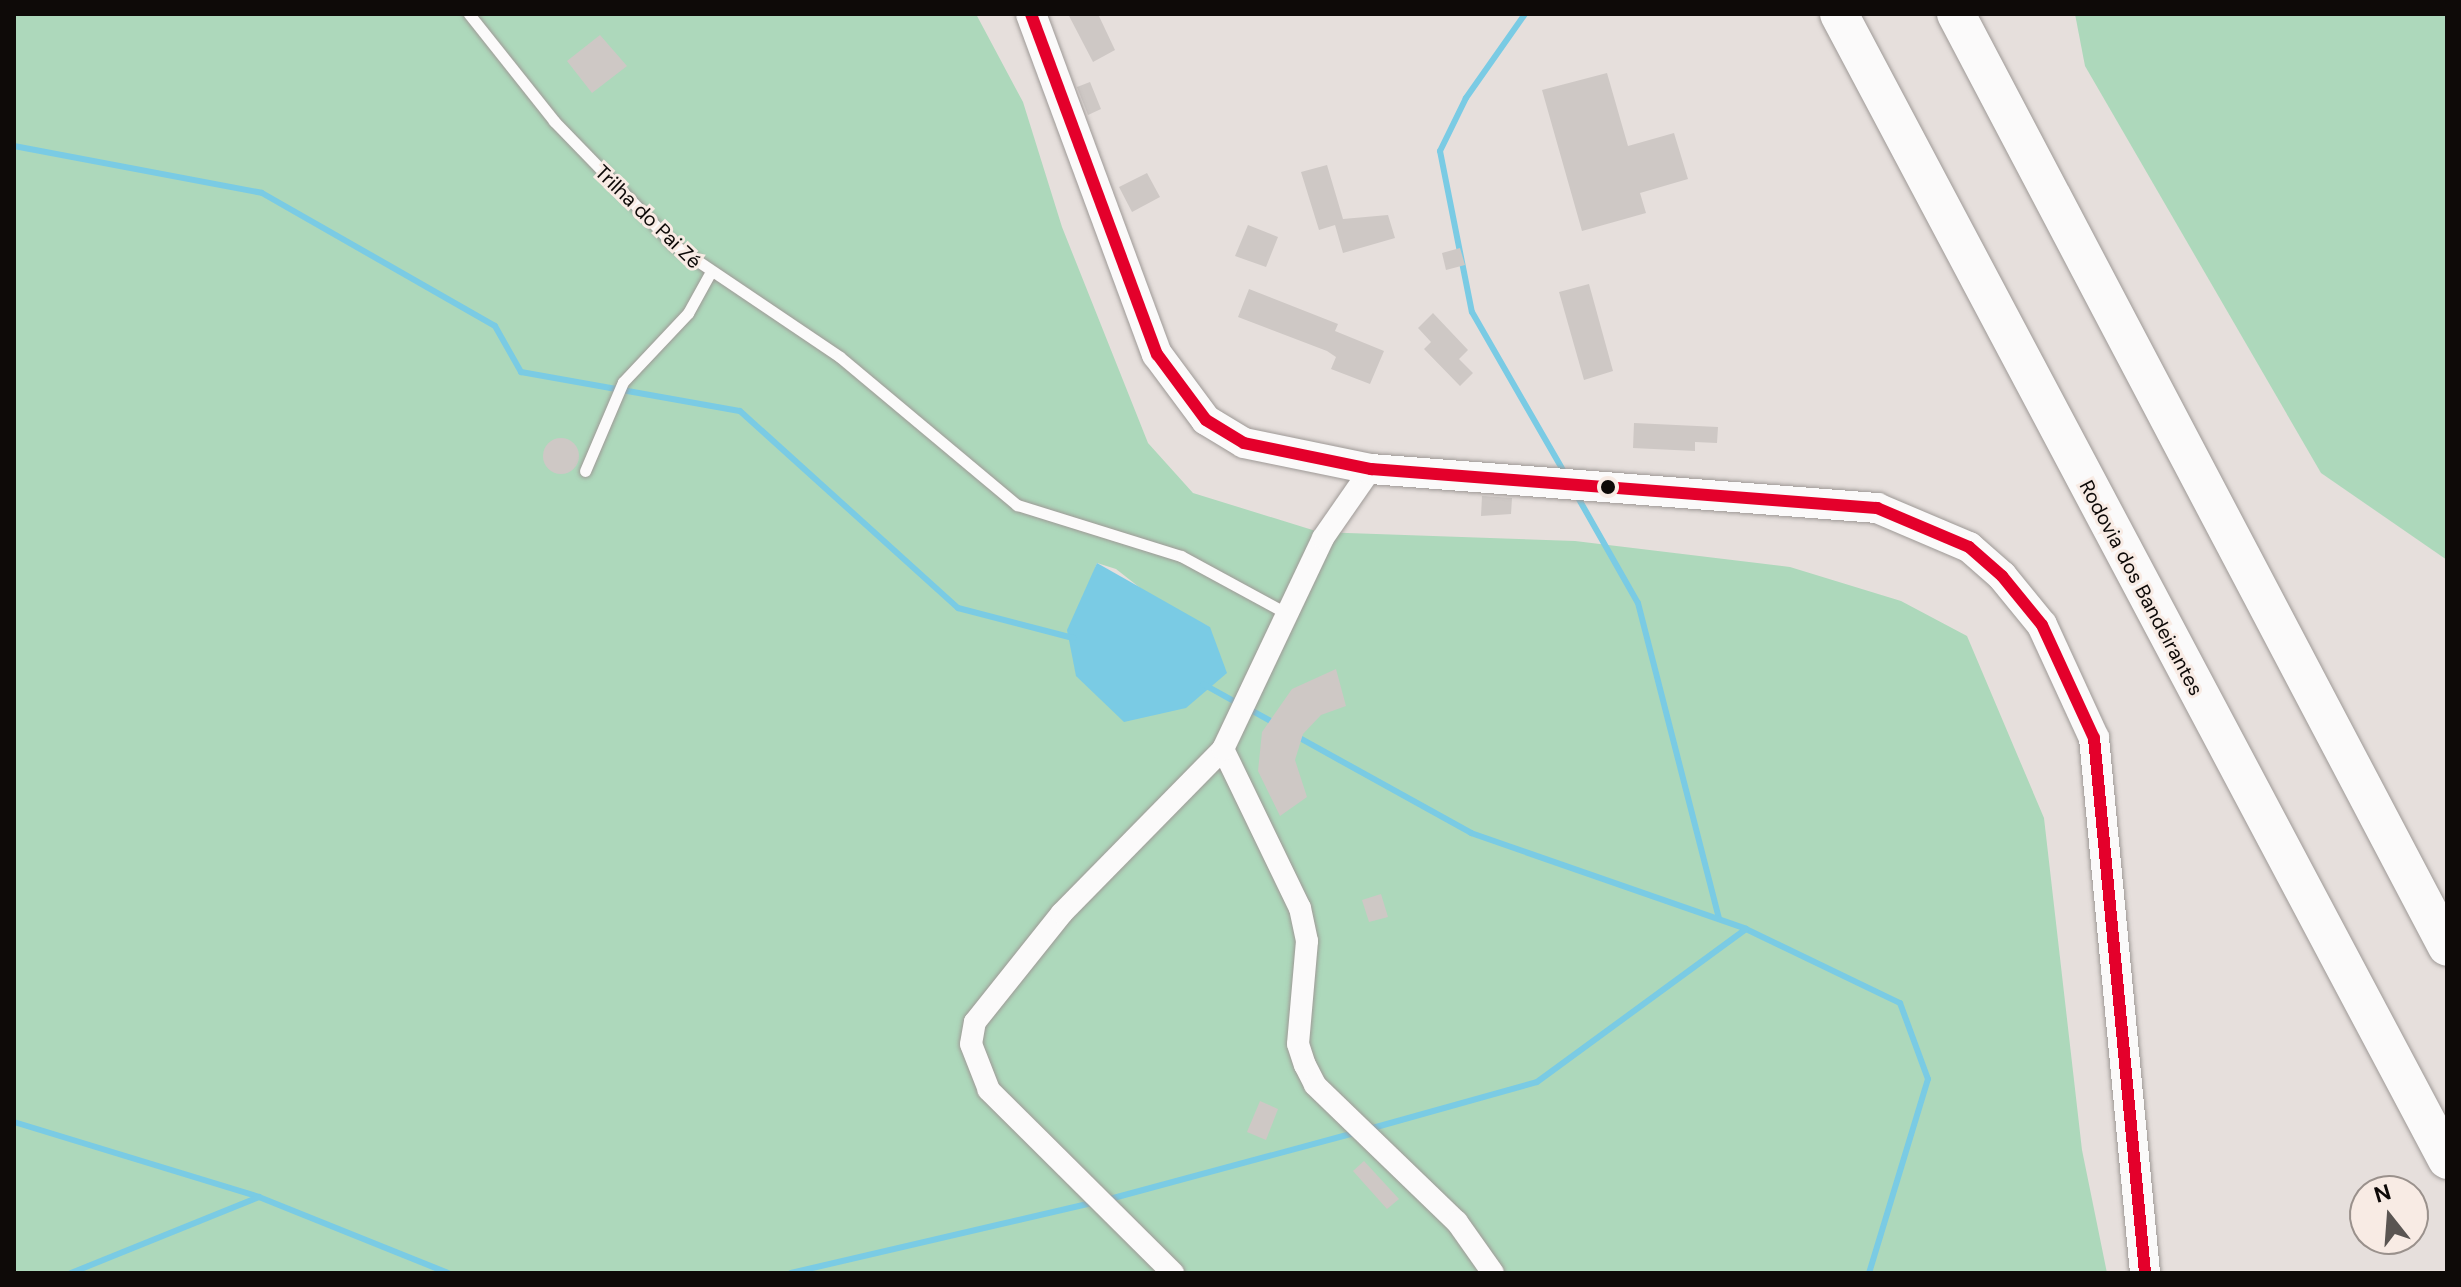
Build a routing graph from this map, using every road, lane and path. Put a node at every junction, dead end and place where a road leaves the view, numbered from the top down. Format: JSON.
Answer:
{"nodes":[{"id":1,"x":469,"y":14,"type":"edge"},
{"id":2,"x":1031,"y":14,"type":"edge"},
{"id":3,"x":1839,"y":14,"type":"edge"},
{"id":4,"x":1956,"y":14,"type":"edge"},
{"id":5,"x":709,"y":275,"type":"junction"},
{"id":6,"x":1371,"y":469,"type":"junction"},
{"id":7,"x":585,"y":471,"type":"dead end"},
{"id":8,"x":1288,"y":614,"type":"junction"},
{"id":9,"x":1223,"y":749,"type":"junction"},
{"id":10,"x":2447,"y":947,"type":"edge"},
{"id":11,"x":2447,"y":1160,"type":"edge"},
{"id":12,"x":1173,"y":1273,"type":"edge"},
{"id":13,"x":1493,"y":1273,"type":"edge"},
{"id":14,"x":2145,"y":1273,"type":"edge"}],
"edges":[{"from":1,"to":5,"type":"lane","name":"Trilha do Pai Zé"},
{"from":2,"to":6,"type":"main road"},
{"from":3,"to":11,"type":"highway","name":"Rodovia dos Bandeirantes"},
{"from":4,"to":10,"type":"highway"},
{"from":5,"to":7,"type":"lane","name":"Trilha do Pai Zé"},
{"from":5,"to":8,"type":"lane"},
{"from":6,"to":8,"type":"street"},
{"from":6,"to":14,"type":"main road"},
{"from":8,"to":9,"type":"street"},
{"from":9,"to":12,"type":"street"},
{"from":9,"to":13,"type":"street"}]}
